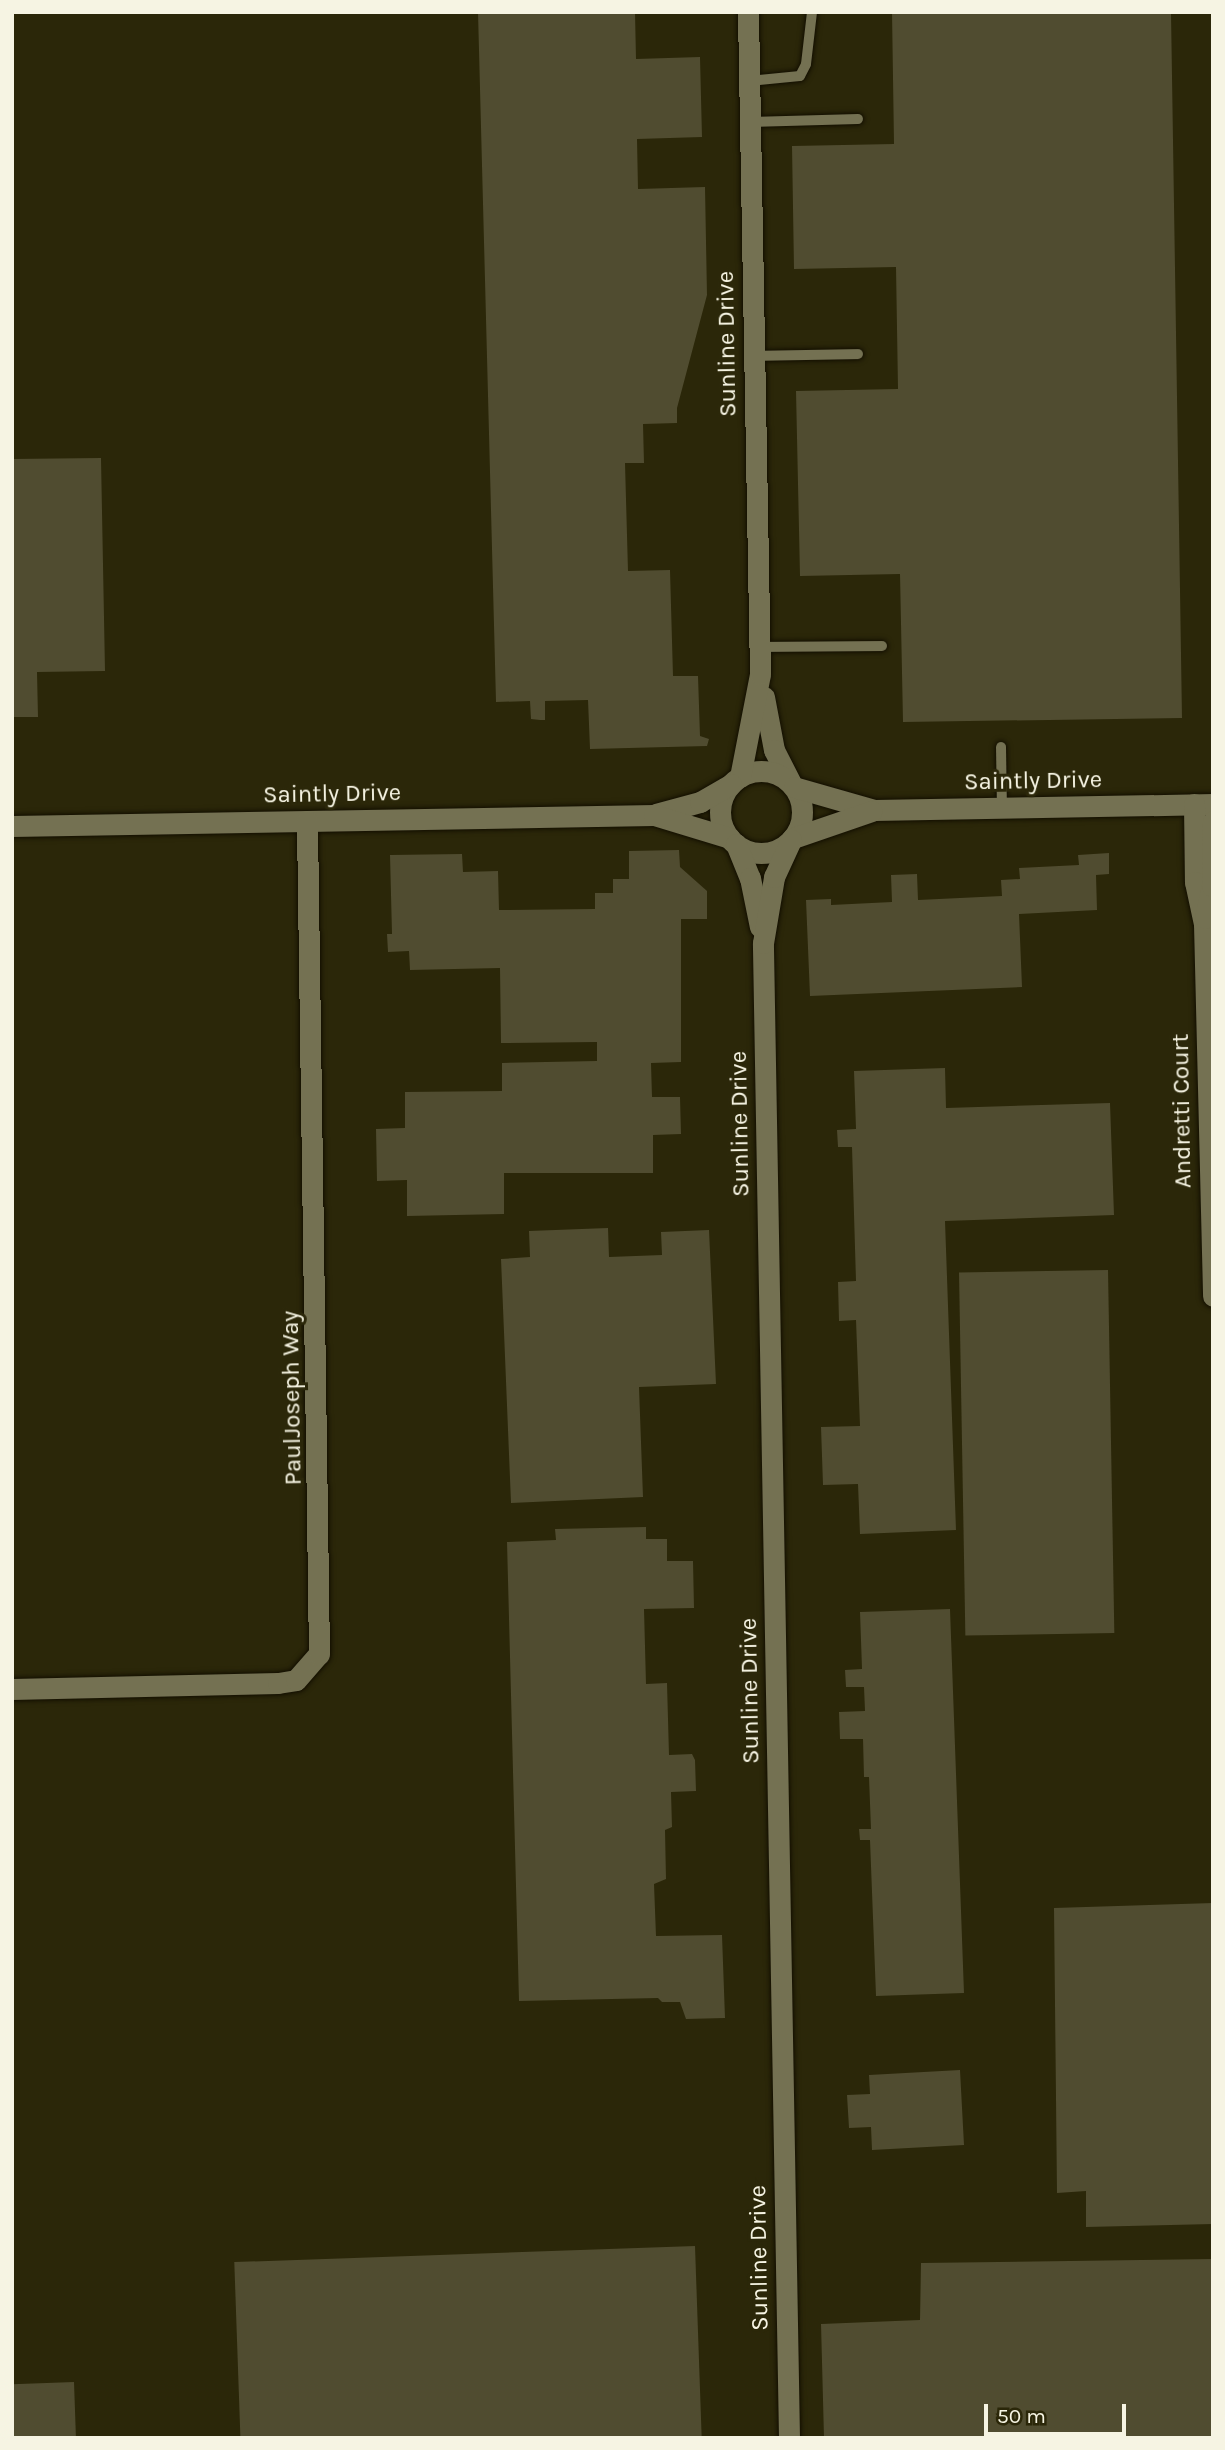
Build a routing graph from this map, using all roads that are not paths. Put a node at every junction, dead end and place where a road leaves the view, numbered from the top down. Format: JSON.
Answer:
{"nodes":[{"id":1,"x":748,"y":12,"type":"edge"},
{"id":2,"x":812,"y":12,"type":"edge"},
{"id":3,"x":749,"y":81,"type":"junction"},
{"id":4,"x":858,"y":119,"type":"dead end"},
{"id":5,"x":750,"y":122,"type":"junction"},
{"id":6,"x":858,"y":354,"type":"dead end"},
{"id":7,"x":754,"y":356,"type":"junction"},
{"id":8,"x":882,"y":646,"type":"dead end"},
{"id":9,"x":759,"y":647,"type":"junction"},
{"id":10,"x":760,"y":674,"type":"junction"},
{"id":11,"x":1001,"y":747,"type":"dead end"},
{"id":12,"x":735,"y":781,"type":"junction"},
{"id":13,"x":792,"y":785,"type":"junction"},
{"id":14,"x":1203,"y":804,"type":"edge"},
{"id":15,"x":1002,"y":808,"type":"junction"},
{"id":16,"x":874,"y":810,"type":"junction"},
{"id":17,"x":654,"y":815,"type":"junction"},
{"id":18,"x":307,"y":821,"type":"junction"},
{"id":19,"x":1213,"y":821,"type":"edge"},
{"id":20,"x":12,"y":826,"type":"edge"},
{"id":21,"x":792,"y":839,"type":"junction"},
{"id":22,"x":733,"y":841,"type":"junction"},
{"id":23,"x":1204,"y":924,"type":"junction"},
{"id":24,"x":763,"y":943,"type":"junction"},
{"id":25,"x":1213,"y":1296,"type":"edge"},
{"id":26,"x":12,"y":1689,"type":"edge"},
{"id":27,"x":789,"y":2438,"type":"edge"}],
"edges":[{"from":1,"to":3,"type":"street","name":"Sunline Drive"},
{"from":2,"to":3,"type":"lane"},
{"from":3,"to":5,"type":"street","name":"Sunline Drive"},
{"from":4,"to":5,"type":"lane"},
{"from":5,"to":7,"type":"street","name":"Sunline Drive"},
{"from":6,"to":7,"type":"lane"},
{"from":7,"to":9,"type":"street","name":"Sunline Drive"},
{"from":8,"to":9,"type":"lane"},
{"from":9,"to":10,"type":"street","name":"Sunline Drive"},
{"from":10,"to":12,"type":"street","name":"Sunline Drive"},
{"from":10,"to":13,"type":"street","name":"Sunline Drive"},
{"from":11,"to":15,"type":"lane"},
{"from":12,"to":13,"type":"street"},
{"from":12,"to":17,"type":"street","name":"Saintly Drive"},
{"from":12,"to":22,"type":"street"},
{"from":13,"to":16,"type":"street","name":"Saintly Drive"},
{"from":13,"to":21,"type":"street"},
{"from":14,"to":15,"type":"street","name":"Saintly Drive"},
{"from":14,"to":23,"type":"street","name":"Saintly Drive"},
{"from":15,"to":16,"type":"street","name":"Saintly Drive"},
{"from":16,"to":21,"type":"street","name":"Saintly Drive"},
{"from":17,"to":18,"type":"street","name":"Saintly Drive"},
{"from":17,"to":22,"type":"street","name":"Saintly Drive"},
{"from":18,"to":20,"type":"street","name":"Saintly Drive"},
{"from":18,"to":26,"type":"street","name":"PaulJoseph Way"},
{"from":19,"to":23,"type":"street"},
{"from":21,"to":22,"type":"street"},
{"from":21,"to":24,"type":"street","name":"Sunline Drive"},
{"from":22,"to":24,"type":"street","name":"Sunline Drive"},
{"from":23,"to":25,"type":"street","name":"Andretti Court"},
{"from":24,"to":27,"type":"street","name":"Sunline Drive"}]}
